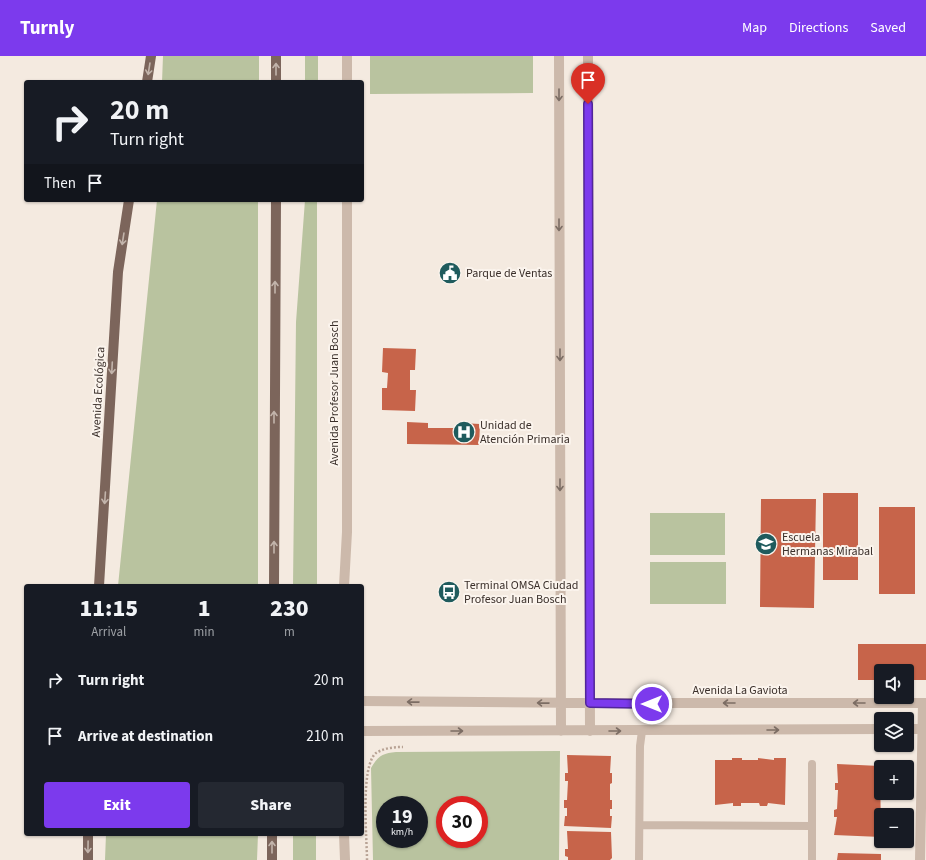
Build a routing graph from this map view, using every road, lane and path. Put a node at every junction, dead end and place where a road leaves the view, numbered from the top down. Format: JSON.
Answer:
{"nodes":[{"id":1,"x":151,"y":56,"type":"edge"},
{"id":2,"x":276,"y":56,"type":"edge"},
{"id":3,"x":346,"y":56,"type":"edge"},
{"id":4,"x":559,"y":56,"type":"edge"},
{"id":5,"x":588,"y":56,"type":"edge"},
{"id":6,"x":147,"y":80,"type":"edge"},
{"id":7,"x":276,"y":80,"type":"edge"},
{"id":8,"x":346,"y":80,"type":"edge"},
{"id":9,"x":129,"y":202,"type":"edge"},
{"id":10,"x":276,"y":202,"type":"edge"},
{"id":11,"x":347,"y":202,"type":"edge"},
{"id":12,"x":99,"y":584,"type":"edge"},
{"id":13,"x":274,"y":584,"type":"edge"},
{"id":14,"x":344,"y":584,"type":"edge"},
{"id":15,"x":364,"y":701,"type":"edge"},
{"id":16,"x":560,"y":703,"type":"junction"},
{"id":17,"x":590,"y":703,"type":"junction"},
{"id":18,"x":924,"y":703,"type":"edge"},
{"id":19,"x":924,"y":728,"type":"edge"},
{"id":20,"x":874,"y":729,"type":"edge"},
{"id":21,"x":914,"y":729,"type":"edge"},
{"id":22,"x":364,"y":731,"type":"edge"},
{"id":23,"x":561,"y":731,"type":"junction"},
{"id":24,"x":590,"y":731,"type":"junction"},
{"id":25,"x":642,"y":731,"type":"junction"},
{"id":26,"x":405,"y":747,"type":"dead end"},
{"id":27,"x":812,"y":764,"type":"dead end"},
{"id":28,"x":640,"y":825,"type":"junction"},
{"id":29,"x":812,"y":826,"type":"junction"},
{"id":30,"x":88,"y":836,"type":"edge"},
{"id":31,"x":272,"y":836,"type":"edge"},
{"id":32,"x":344,"y":836,"type":"edge"},
{"id":33,"x":88,"y":860,"type":"edge"},
{"id":34,"x":272,"y":860,"type":"edge"},
{"id":35,"x":345,"y":860,"type":"edge"},
{"id":36,"x":367,"y":860,"type":"edge"},
{"id":37,"x":639,"y":860,"type":"edge"},
{"id":38,"x":812,"y":860,"type":"edge"},
{"id":39,"x":920,"y":860,"type":"edge"}],
"edges":[{"from":1,"to":6,"type":"main road","one_way":true},
{"from":7,"to":2,"type":"main road","one_way":true},
{"from":3,"to":8,"type":"street"},
{"from":4,"to":16,"type":"street","one_way":true},
{"from":5,"to":17,"type":"street"},
{"from":9,"to":12,"type":"main road","name":"Avenida Ecológica","one_way":true},
{"from":13,"to":10,"type":"main road","one_way":true},
{"from":11,"to":14,"type":"street","name":"Avenida Profesor Juan Bosch"},
{"from":16,"to":15,"type":"street","name":"Avenida La Gaviota","one_way":true},
{"from":16,"to":17,"type":"street","name":"Avenida La Gaviota"},
{"from":16,"to":23,"type":"street"},
{"from":18,"to":17,"type":"street","name":"Avenida La Gaviota","one_way":true},
{"from":17,"to":24,"type":"street"},
{"from":18,"to":19,"type":"street"},
{"from":19,"to":21,"type":"street"},
{"from":19,"to":39,"type":"street"},
{"from":25,"to":20,"type":"street","one_way":true},
{"from":22,"to":23,"type":"street","one_way":true},
{"from":23,"to":24,"type":"street"},
{"from":24,"to":25,"type":"street","one_way":true},
{"from":25,"to":28,"type":"lane"},
{"from":26,"to":36,"type":"path"},
{"from":27,"to":29,"type":"lane"},
{"from":28,"to":29,"type":"lane"},
{"from":28,"to":37,"type":"lane"},
{"from":29,"to":38,"type":"lane"},
{"from":30,"to":33,"type":"main road","one_way":true},
{"from":34,"to":31,"type":"main road","one_way":true},
{"from":32,"to":35,"type":"street"}]}
